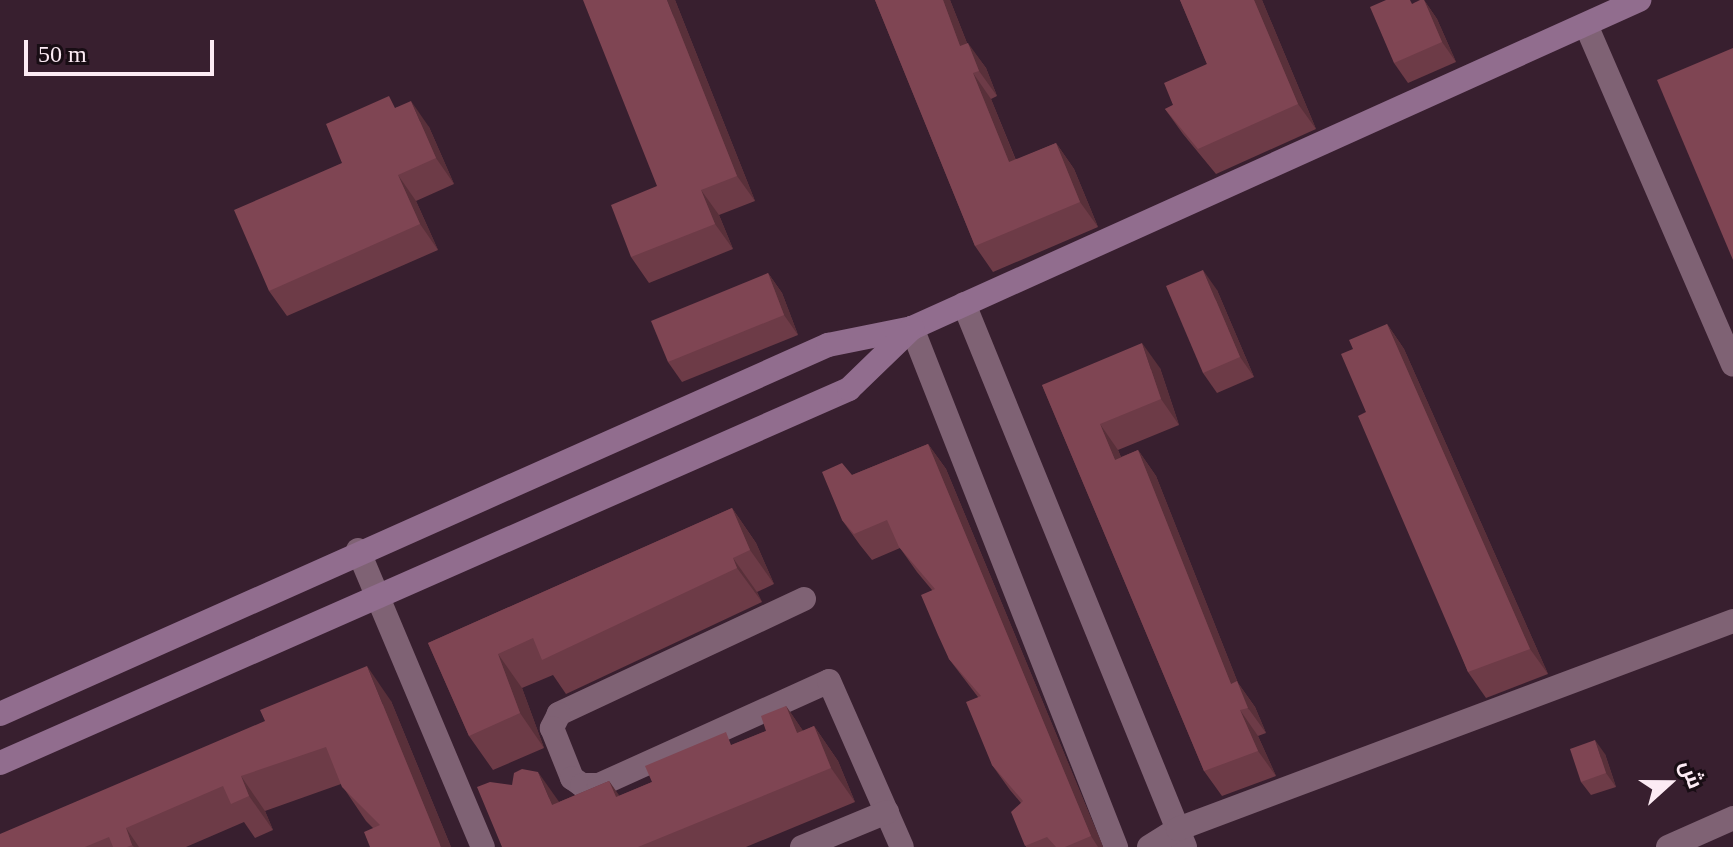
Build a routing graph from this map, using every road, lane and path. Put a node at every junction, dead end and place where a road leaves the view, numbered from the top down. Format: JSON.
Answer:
{"nodes":[{"id":1,"x":1639,"y":0,"type":"edge"},
{"id":2,"x":1586,"y":25,"type":"junction"},
{"id":3,"x":964,"y":304,"type":"junction"},
{"id":4,"x":912,"y":328,"type":"junction"},
{"id":5,"x":1733,"y":365,"type":"edge"},
{"id":6,"x":358,"y":550,"type":"junction"},
{"id":7,"x":379,"y":596,"type":"junction"},
{"id":8,"x":804,"y":599,"type":"dead end"},
{"id":9,"x":1733,"y":621,"type":"edge"},
{"id":10,"x":0,"y":714,"type":"edge"},
{"id":11,"x":0,"y":763,"type":"edge"},
{"id":12,"x":887,"y":812,"type":"junction"},
{"id":13,"x":1733,"y":818,"type":"edge"},
{"id":14,"x":1182,"y":838,"type":"edge"},
{"id":15,"x":483,"y":847,"type":"edge"},
{"id":16,"x":802,"y":847,"type":"edge"},
{"id":17,"x":902,"y":847,"type":"edge"},
{"id":18,"x":1116,"y":847,"type":"edge"},
{"id":19,"x":1149,"y":847,"type":"edge"},
{"id":20,"x":1668,"y":847,"type":"edge"}],
"edges":[{"from":1,"to":2,"type":"main road"},
{"from":2,"to":3,"type":"main road"},
{"from":2,"to":5,"type":"street"},
{"from":3,"to":4,"type":"main road"},
{"from":3,"to":14,"type":"street"},
{"from":4,"to":6,"type":"main road"},
{"from":4,"to":7,"type":"main road"},
{"from":4,"to":18,"type":"street"},
{"from":6,"to":7,"type":"street"},
{"from":6,"to":10,"type":"main road"},
{"from":7,"to":11,"type":"main road"},
{"from":7,"to":15,"type":"street"},
{"from":8,"to":12,"type":"street"},
{"from":9,"to":14,"type":"street"},
{"from":12,"to":16,"type":"street"},
{"from":12,"to":17,"type":"street"},
{"from":13,"to":20,"type":"street"},
{"from":14,"to":19,"type":"street"}]}
